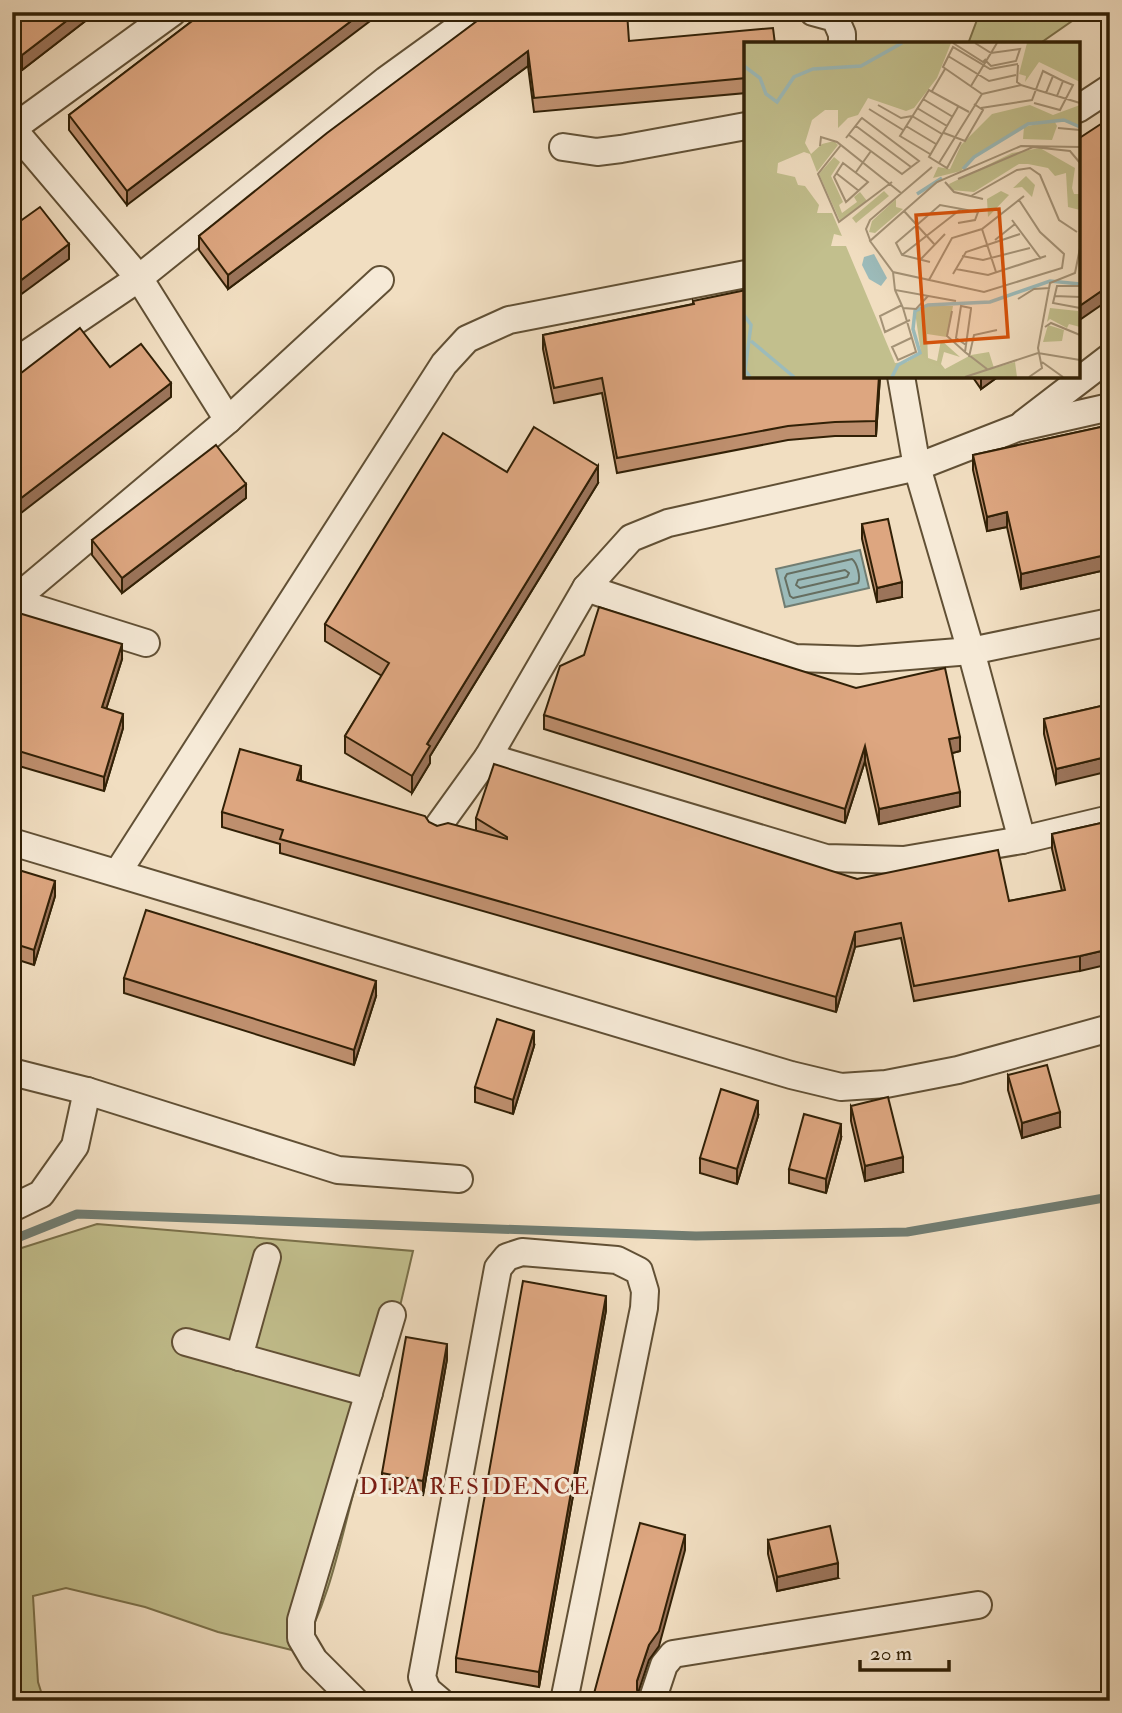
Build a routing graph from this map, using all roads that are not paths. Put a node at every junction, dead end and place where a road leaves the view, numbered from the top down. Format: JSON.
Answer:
{"nodes":[{"id":1,"x":173,"y":12,"type":"edge"},
{"id":2,"x":480,"y":12,"type":"edge"},
{"id":3,"x":813,"y":12,"type":"edge"},
{"id":4,"x":842,"y":42,"type":"edge"},
{"id":5,"x":1110,"y":88,"type":"edge"},
{"id":6,"x":1080,"y":108,"type":"edge"},
{"id":7,"x":744,"y":126,"type":"edge"},
{"id":8,"x":12,"y":129,"type":"edge"},
{"id":9,"x":563,"y":147,"type":"dead end"},
{"id":10,"x":744,"y":274,"type":"edge"},
{"id":11,"x":139,"y":278,"type":"junction"},
{"id":12,"x":380,"y":280,"type":"dead end"},
{"id":13,"x":1110,"y":357,"type":"edge"},
{"id":14,"x":12,"y":365,"type":"edge"},
{"id":15,"x":901,"y":378,"type":"edge"},
{"id":16,"x":1110,"y":407,"type":"edge"},
{"id":17,"x":228,"y":420,"type":"junction"},
{"id":18,"x":1017,"y":428,"type":"junction"},
{"id":19,"x":916,"y":467,"type":"junction"},
{"id":20,"x":586,"y":588,"type":"junction"},
{"id":21,"x":13,"y":601,"type":"edge"},
{"id":22,"x":1110,"y":622,"type":"edge"},
{"id":23,"x":146,"y":643,"type":"dead end"},
{"id":24,"x":971,"y":651,"type":"junction"},
{"id":25,"x":488,"y":757,"type":"junction"},
{"id":26,"x":1110,"y":819,"type":"edge"},
{"id":27,"x":439,"y":825,"type":"edge"},
{"id":28,"x":1022,"y":840,"type":"junction"},
{"id":29,"x":12,"y":842,"type":"edge"},
{"id":30,"x":118,"y":872,"type":"junction"},
{"id":31,"x":1110,"y":1028,"type":"edge"},
{"id":32,"x":12,"y":1072,"type":"edge"},
{"id":33,"x":87,"y":1091,"type":"junction"},
{"id":34,"x":459,"y":1179,"type":"dead end"},
{"id":35,"x":12,"y":1208,"type":"edge"},
{"id":36,"x":267,"y":1257,"type":"dead end"},
{"id":37,"x":392,"y":1315,"type":"dead end"},
{"id":38,"x":186,"y":1342,"type":"dead end"},
{"id":39,"x":239,"y":1357,"type":"junction"},
{"id":40,"x":369,"y":1393,"type":"junction"},
{"id":41,"x":978,"y":1605,"type":"dead end"},
{"id":42,"x":355,"y":1701,"type":"edge"},
{"id":43,"x":440,"y":1701,"type":"edge"},
{"id":44,"x":564,"y":1701,"type":"edge"},
{"id":45,"x":652,"y":1701,"type":"edge"}],
"edges":[{"from":1,"to":8,"type":"street"},
{"from":2,"to":11,"type":"street"},
{"from":3,"to":4,"type":"street"},
{"from":5,"to":6,"type":"street"},
{"from":7,"to":9,"type":"street"},
{"from":8,"to":11,"type":"street"},
{"from":10,"to":30,"type":"street"},
{"from":11,"to":14,"type":"street"},
{"from":11,"to":17,"type":"street"},
{"from":12,"to":17,"type":"street"},
{"from":13,"to":18,"type":"street"},
{"from":15,"to":19,"type":"street"},
{"from":16,"to":18,"type":"street"},
{"from":17,"to":21,"type":"street"},
{"from":18,"to":19,"type":"street"},
{"from":19,"to":20,"type":"street"},
{"from":19,"to":24,"type":"street"},
{"from":20,"to":24,"type":"street"},
{"from":20,"to":25,"type":"street"},
{"from":21,"to":23,"type":"street"},
{"from":22,"to":24,"type":"street"},
{"from":24,"to":28,"type":"street"},
{"from":25,"to":27,"type":"street"},
{"from":25,"to":28,"type":"street"},
{"from":26,"to":28,"type":"street"},
{"from":29,"to":30,"type":"street"},
{"from":30,"to":31,"type":"street"},
{"from":32,"to":33,"type":"street"},
{"from":33,"to":34,"type":"street"},
{"from":33,"to":35,"type":"street"},
{"from":36,"to":39,"type":"street"},
{"from":37,"to":40,"type":"street"},
{"from":38,"to":39,"type":"street"},
{"from":39,"to":40,"type":"street"},
{"from":40,"to":42,"type":"street"},
{"from":41,"to":45,"type":"street"},
{"from":43,"to":44,"type":"street"}]}
